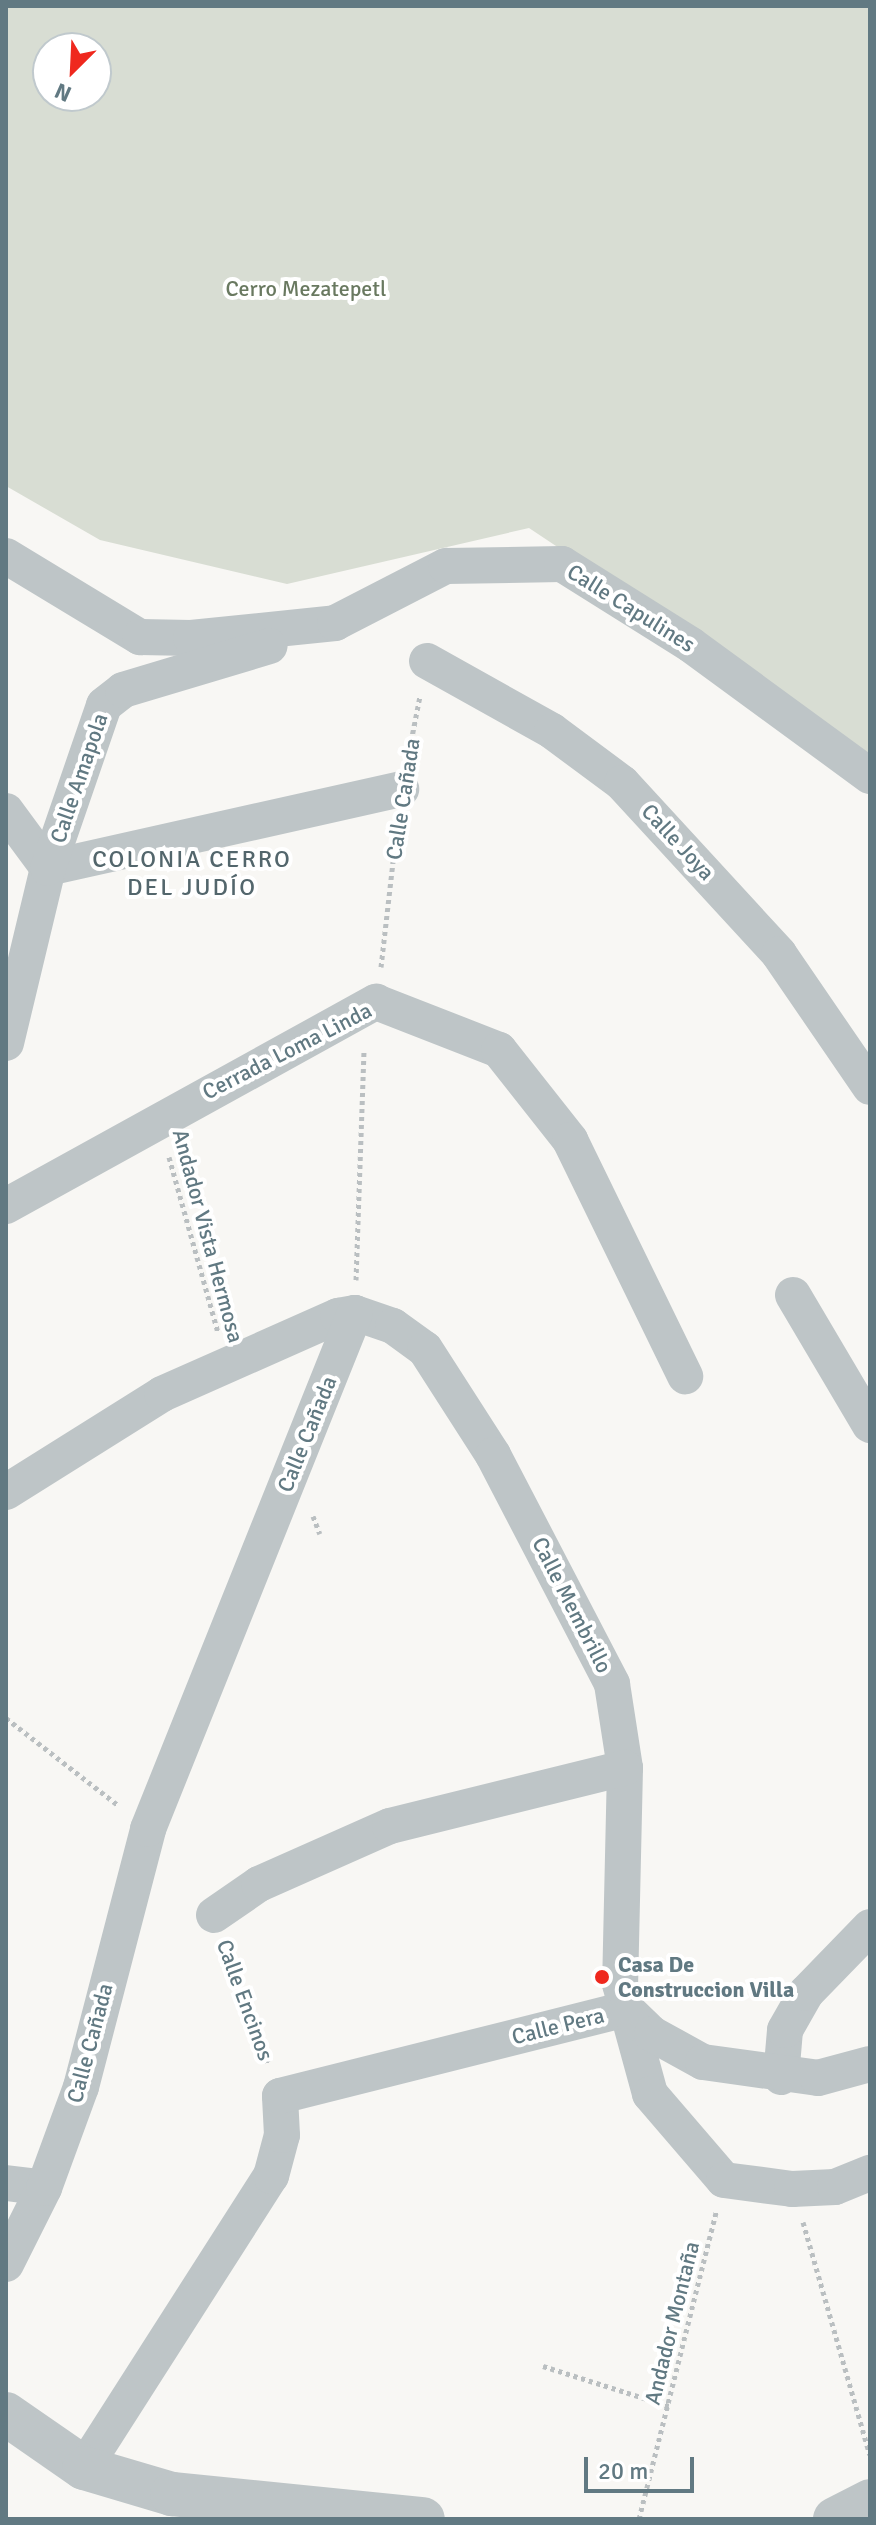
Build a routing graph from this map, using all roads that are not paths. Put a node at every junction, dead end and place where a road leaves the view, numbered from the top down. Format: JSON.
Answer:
{"nodes":[{"id":1,"x":6,"y":556,"type":"edge"},
{"id":2,"x":335,"y":623,"type":"junction"},
{"id":3,"x":427,"y":661,"type":"road end"},
{"id":4,"x":870,"y":776,"type":"edge"},
{"id":5,"x":401,"y":789,"type":"road end"},
{"id":6,"x":6,"y":811,"type":"edge"},
{"id":7,"x":48,"y":868,"type":"junction"},
{"id":8,"x":6,"y":1043,"type":"edge"},
{"id":9,"x":870,"y":1087,"type":"edge"},
{"id":10,"x":6,"y":1206,"type":"edge"},
{"id":11,"x":793,"y":1295,"type":"dead end"},
{"id":12,"x":355,"y":1313,"type":"junction"},
{"id":13,"x":685,"y":1376,"type":"dead end"},
{"id":14,"x":870,"y":1425,"type":"edge"},
{"id":15,"x":6,"y":1492,"type":"edge"},
{"id":16,"x":625,"y":1768,"type":"junction"},
{"id":17,"x":214,"y":1915,"type":"road end"},
{"id":18,"x":870,"y":1927,"type":"edge"},
{"id":19,"x":626,"y":2009,"type":"junction"},
{"id":20,"x":870,"y":2064,"type":"edge"},
{"id":21,"x":781,"y":2077,"type":"junction"},
{"id":22,"x":870,"y":2173,"type":"edge"},
{"id":23,"x":6,"y":2183,"type":"edge"},
{"id":24,"x":44,"y":2188,"type":"junction"},
{"id":25,"x":6,"y":2264,"type":"edge"},
{"id":26,"x":6,"y":2414,"type":"edge"},
{"id":27,"x":84,"y":2468,"type":"junction"},
{"id":28,"x":870,"y":2501,"type":"edge"},
{"id":29,"x":423,"y":2519,"type":"edge"},
{"id":30,"x":835,"y":2519,"type":"edge"}],
"edges":[{"from":1,"to":2,"type":"street","name":"Calle Capulines"},
{"from":2,"to":4,"type":"street","name":"Calle Capulines"},
{"from":2,"to":7,"type":"street","name":"Calle Amapola"},
{"from":3,"to":9,"type":"street","name":"Calle Joya"},
{"from":5,"to":7,"type":"street"},
{"from":6,"to":7,"type":"street"},
{"from":7,"to":8,"type":"street","name":"Calle Amapola"},
{"from":10,"to":13,"type":"street","name":"Cerrada Loma Linda"},
{"from":11,"to":14,"type":"street"},
{"from":12,"to":15,"type":"street"},
{"from":12,"to":16,"type":"street","name":"Calle Membrillo"},
{"from":12,"to":24,"type":"street","name":"Calle Cañada"},
{"from":16,"to":17,"type":"street","name":"Calle Encinos"},
{"from":16,"to":19,"type":"street","name":"Calle Membrillo"},
{"from":18,"to":21,"type":"street"},
{"from":19,"to":21,"type":"street","name":"Calle Pera"},
{"from":19,"to":22,"type":"street","name":"Calle Membrillo"},
{"from":19,"to":27,"type":"street","name":"Calle Pera"},
{"from":20,"to":21,"type":"street","name":"Calle Pera"},
{"from":23,"to":24,"type":"street"},
{"from":24,"to":25,"type":"street","name":"Calle Cañada"},
{"from":26,"to":27,"type":"street"},
{"from":27,"to":29,"type":"street"},
{"from":28,"to":30,"type":"street"}]}
